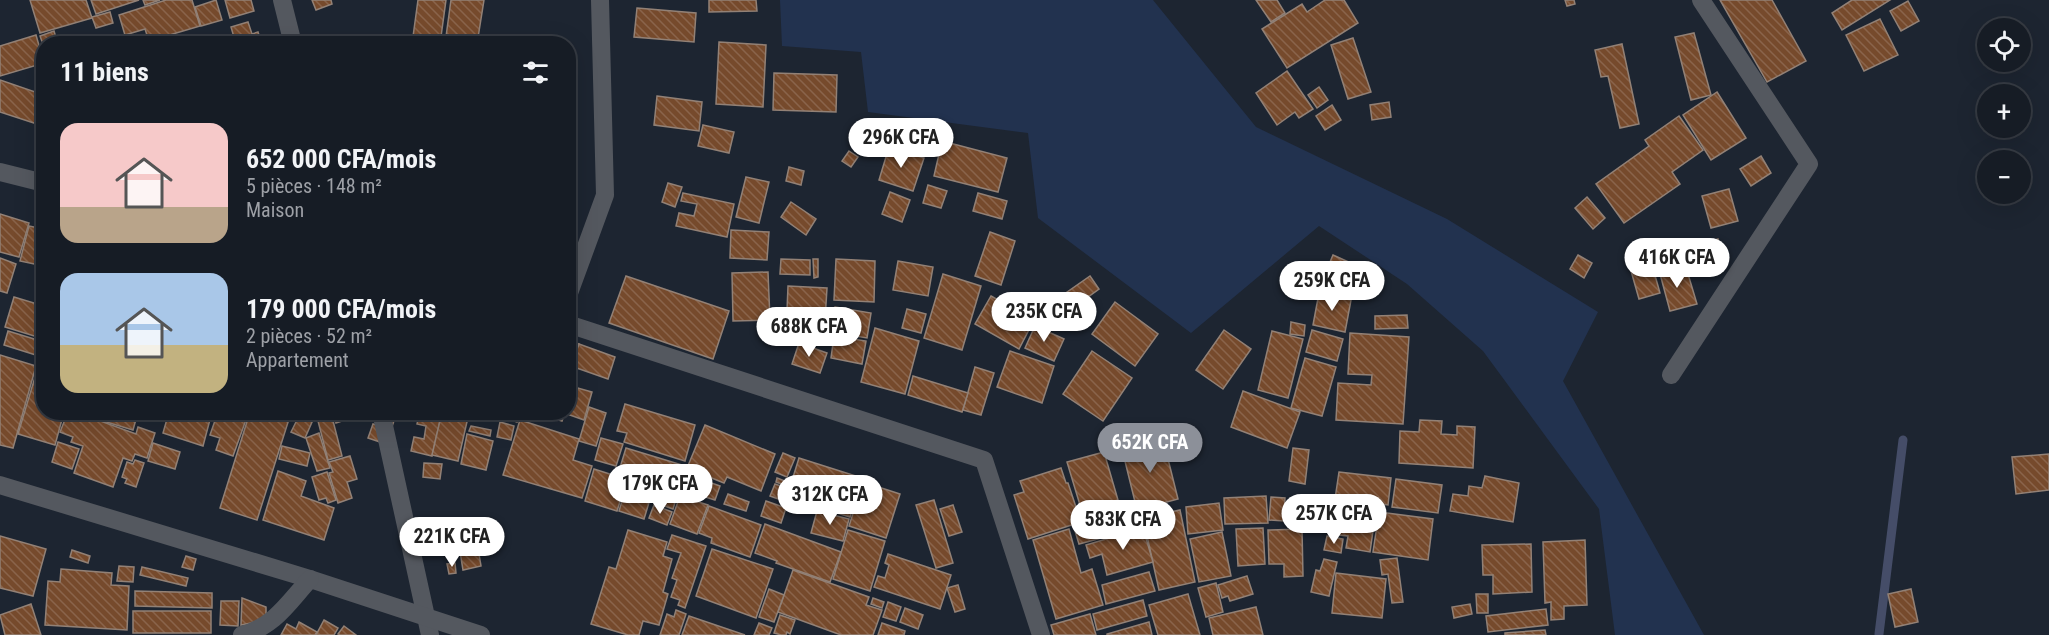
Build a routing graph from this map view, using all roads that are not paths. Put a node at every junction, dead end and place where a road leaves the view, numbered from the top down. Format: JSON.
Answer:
{"nodes":[{"id":1,"x":282,"y":0,"type":"edge"},
{"id":2,"x":600,"y":0,"type":"edge"},
{"id":3,"x":1701,"y":0,"type":"edge"},
{"id":4,"x":291,"y":36,"type":"edge"},
{"id":5,"x":0,"y":172,"type":"edge"},
{"id":6,"x":36,"y":181,"type":"edge"},
{"id":7,"x":576,"y":274,"type":"edge"},
{"id":8,"x":576,"y":327,"type":"edge"},
{"id":9,"x":1671,"y":375,"type":"dead end"},
{"id":10,"x":383,"y":420,"type":"edge"},
{"id":11,"x":0,"y":485,"type":"edge"},
{"id":12,"x":310,"y":579,"type":"junction"},
{"id":13,"x":428,"y":626,"type":"edge"},
{"id":14,"x":242,"y":635,"type":"edge"},
{"id":15,"x":481,"y":635,"type":"edge"},
{"id":16,"x":1041,"y":635,"type":"edge"}],
"edges":[{"from":1,"to":4,"type":"street"},
{"from":2,"to":7,"type":"street"},
{"from":3,"to":9,"type":"street"},
{"from":5,"to":6,"type":"street"},
{"from":8,"to":16,"type":"street"},
{"from":10,"to":13,"type":"street"},
{"from":11,"to":12,"type":"street"},
{"from":12,"to":13,"type":"street"},
{"from":12,"to":14,"type":"street"},
{"from":13,"to":15,"type":"street"}]}
